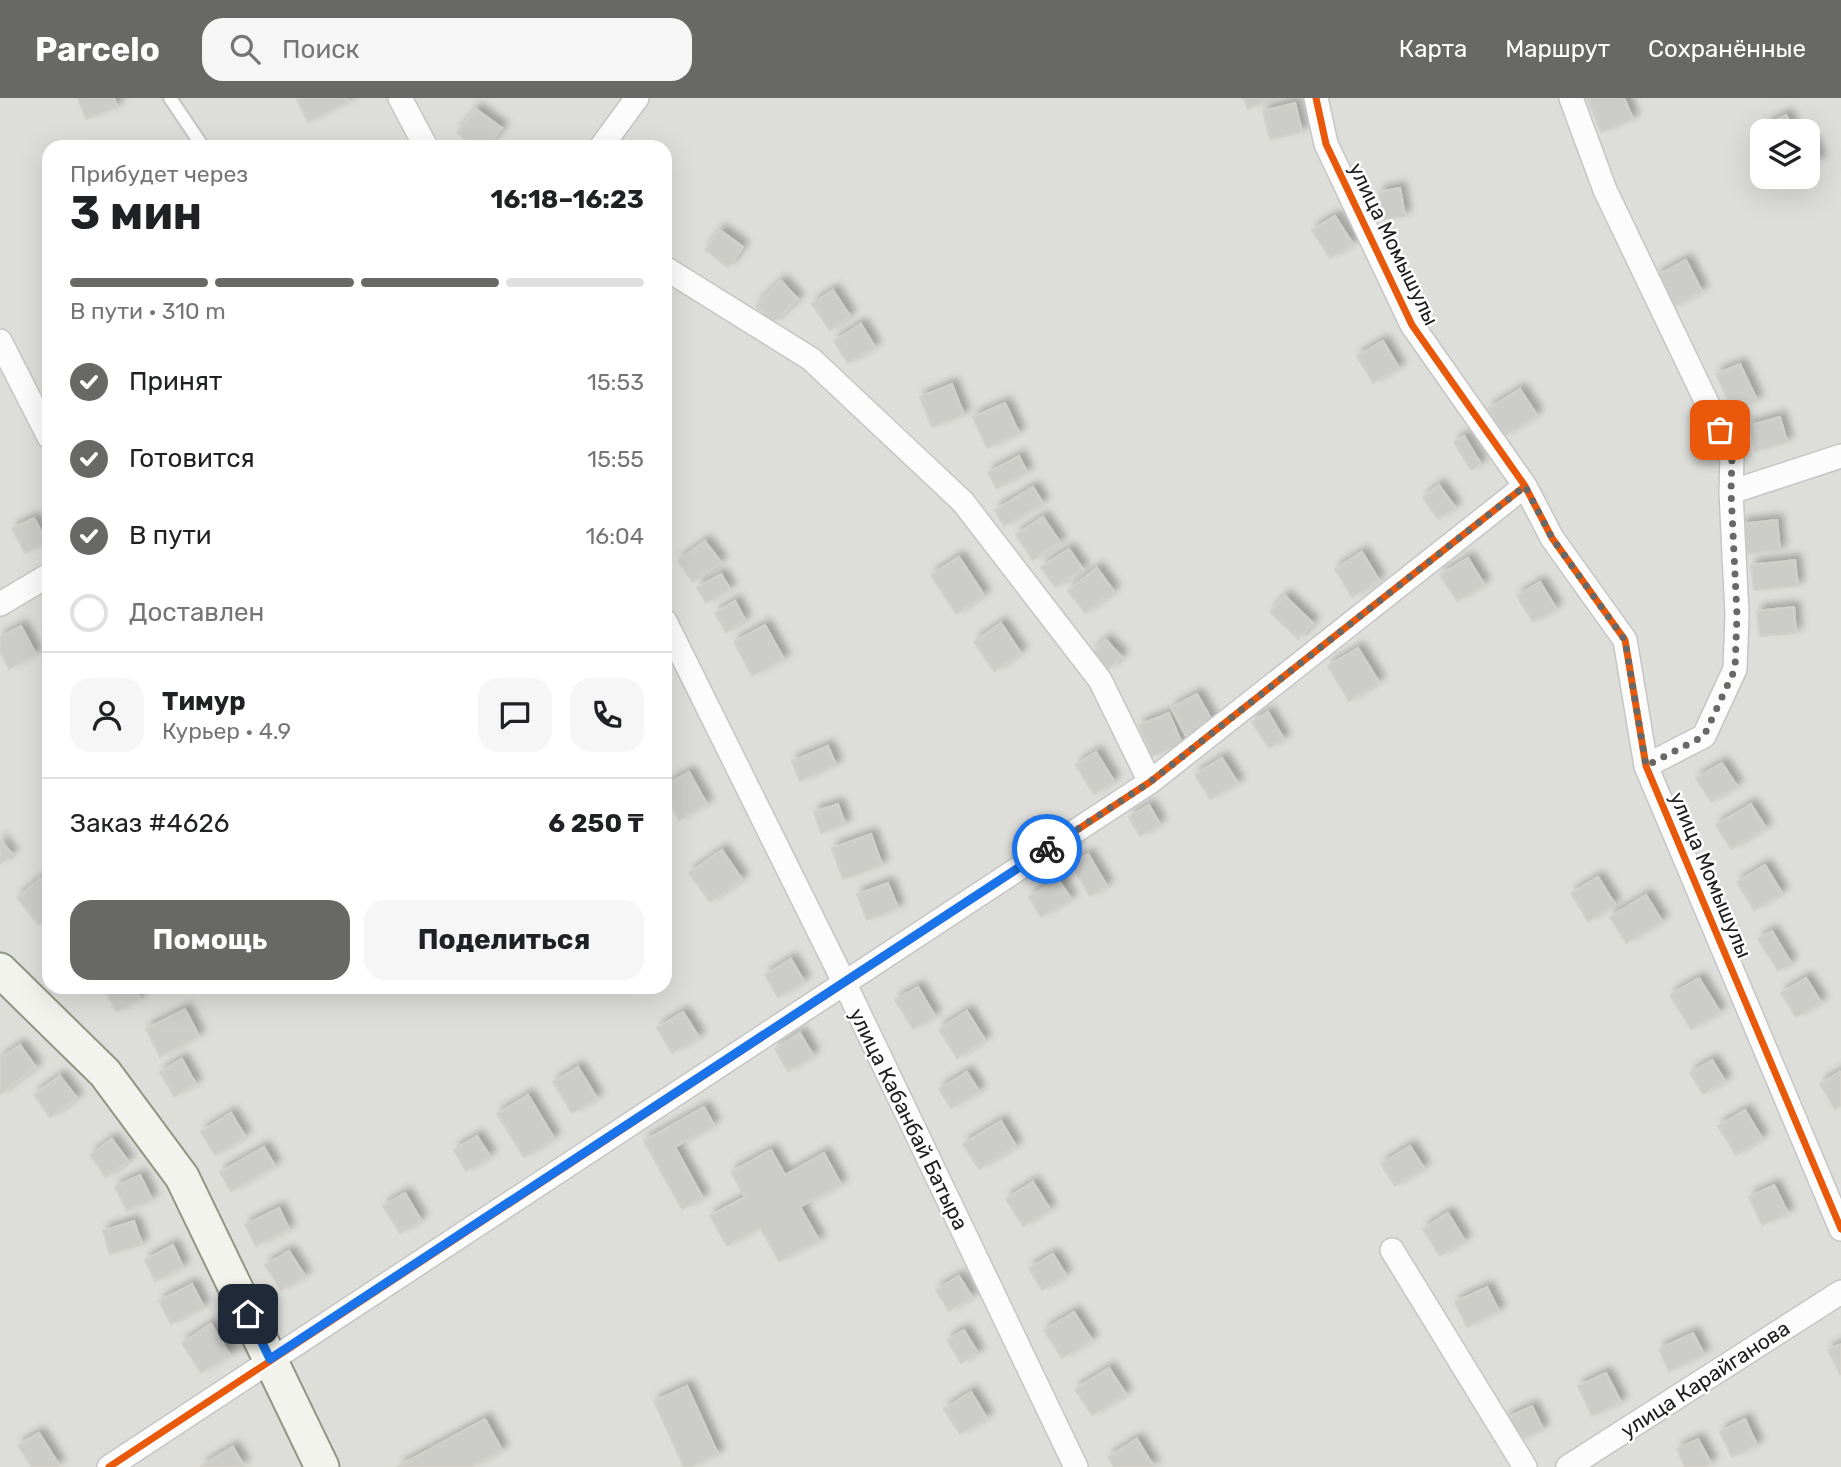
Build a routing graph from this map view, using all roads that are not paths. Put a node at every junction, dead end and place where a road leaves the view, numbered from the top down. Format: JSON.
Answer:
{"nodes":[{"id":1,"x":170,"y":98,"type":"edge"},
{"id":2,"x":400,"y":98,"type":"edge"},
{"id":3,"x":637,"y":98,"type":"edge"},
{"id":4,"x":1317,"y":98,"type":"edge"},
{"id":5,"x":1571,"y":98,"type":"edge"},
{"id":6,"x":198,"y":140,"type":"edge"},
{"id":7,"x":421,"y":140,"type":"edge"},
{"id":8,"x":606,"y":140,"type":"edge"},
{"id":9,"x":672,"y":272,"type":"edge"},
{"id":10,"x":0,"y":341,"type":"edge"},
{"id":11,"x":42,"y":423,"type":"edge"},
{"id":12,"x":1841,"y":456,"type":"edge"},
{"id":13,"x":1525,"y":486,"type":"junction"},
{"id":14,"x":1731,"y":492,"type":"junction"},
{"id":15,"x":42,"y":579,"type":"edge"},
{"id":16,"x":0,"y":604,"type":"edge"},
{"id":17,"x":672,"y":635,"type":"edge"},
{"id":18,"x":1646,"y":766,"type":"junction"},
{"id":19,"x":1150,"y":782,"type":"junction"},
{"id":20,"x":0,"y":970,"type":"edge"},
{"id":21,"x":844,"y":982,"type":"junction"},
{"id":22,"x":1841,"y":1229,"type":"edge"},
{"id":23,"x":1392,"y":1250,"type":"dead end"},
{"id":24,"x":1841,"y":1292,"type":"edge"},
{"id":25,"x":270,"y":1359,"type":"junction"},
{"id":26,"x":108,"y":1467,"type":"edge"},
{"id":27,"x":322,"y":1467,"type":"edge"},
{"id":28,"x":1076,"y":1467,"type":"edge"},
{"id":29,"x":1525,"y":1467,"type":"edge"},
{"id":30,"x":1568,"y":1467,"type":"edge"}],
"edges":[{"from":1,"to":6,"type":"lane"},
{"from":2,"to":7,"type":"street"},
{"from":3,"to":8,"type":"street"},
{"from":4,"to":13,"type":"street","name":"улица Момышулы"},
{"from":5,"to":14,"type":"street"},
{"from":9,"to":19,"type":"street"},
{"from":10,"to":11,"type":"street"},
{"from":12,"to":14,"type":"street"},
{"from":13,"to":18,"type":"street","name":"улица Момышулы"},
{"from":13,"to":19,"type":"street"},
{"from":14,"to":18,"type":"street"},
{"from":15,"to":16,"type":"street"},
{"from":17,"to":21,"type":"street","name":"улица Кабанбай Батыра"},
{"from":18,"to":22,"type":"street","name":"улица Момышулы"},
{"from":19,"to":21,"type":"street"},
{"from":20,"to":25,"type":"street"},
{"from":21,"to":25,"type":"street"},
{"from":21,"to":28,"type":"street","name":"улица Кабанбай Батыра"},
{"from":23,"to":29,"type":"street"},
{"from":24,"to":30,"type":"street","name":"улица Карайганова"},
{"from":25,"to":26,"type":"street"},
{"from":25,"to":27,"type":"street"}]}
